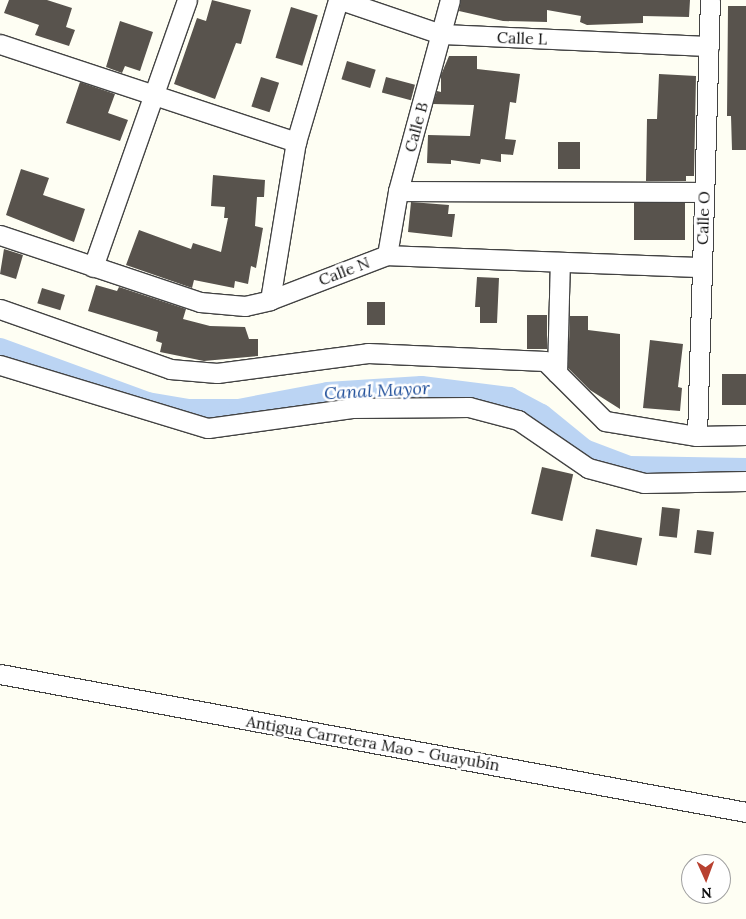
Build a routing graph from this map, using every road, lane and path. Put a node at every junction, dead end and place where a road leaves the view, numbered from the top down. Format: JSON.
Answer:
{"nodes":[{"id":1,"x":187,"y":0,"type":"edge"},
{"id":2,"x":339,"y":0,"type":"edge"},
{"id":3,"x":450,"y":0,"type":"edge"},
{"id":4,"x":710,"y":0,"type":"edge"},
{"id":5,"x":442,"y":34,"type":"junction"},
{"id":6,"x":0,"y":44,"type":"edge"},
{"id":7,"x":708,"y":46,"type":"junction"},
{"id":8,"x":153,"y":96,"type":"junction"},
{"id":9,"x":296,"y":142,"type":"junction"},
{"id":10,"x":398,"y":191,"type":"junction"},
{"id":11,"x":704,"y":192,"type":"junction"},
{"id":12,"x":0,"y":235,"type":"edge"},
{"id":13,"x":387,"y":255,"type":"junction"},
{"id":14,"x":560,"y":262,"type":"junction"},
{"id":15,"x":701,"y":266,"type":"junction"},
{"id":16,"x":93,"y":267,"type":"junction"},
{"id":17,"x":270,"y":300,"type":"junction"},
{"id":18,"x":0,"y":309,"type":"edge"},
{"id":19,"x":0,"y":365,"type":"edge"},
{"id":20,"x":557,"y":373,"type":"junction"},
{"id":21,"x":697,"y":436,"type":"junction"},
{"id":22,"x":746,"y":436,"type":"edge"},
{"id":23,"x":746,"y":481,"type":"edge"},
{"id":24,"x":0,"y":674,"type":"edge"},
{"id":25,"x":746,"y":812,"type":"edge"}],
"edges":[{"from":1,"to":8,"type":"street"},
{"from":2,"to":5,"type":"street","name":"Calle L"},
{"from":2,"to":9,"type":"street"},
{"from":3,"to":5,"type":"street","name":"Calle B"},
{"from":4,"to":7,"type":"street","name":"Calle O"},
{"from":5,"to":7,"type":"street","name":"Calle L"},
{"from":5,"to":10,"type":"street","name":"Calle B"},
{"from":6,"to":8,"type":"street"},
{"from":7,"to":11,"type":"street","name":"Calle O"},
{"from":8,"to":9,"type":"street"},
{"from":8,"to":16,"type":"street"},
{"from":9,"to":17,"type":"street"},
{"from":10,"to":11,"type":"street"},
{"from":10,"to":13,"type":"street","name":"Calle B"},
{"from":11,"to":15,"type":"street","name":"Calle O"},
{"from":12,"to":16,"type":"street","name":"Calle N"},
{"from":13,"to":14,"type":"street","name":"Calle N"},
{"from":13,"to":17,"type":"street","name":"Calle N"},
{"from":14,"to":15,"type":"street","name":"Calle N"},
{"from":14,"to":20,"type":"street"},
{"from":15,"to":21,"type":"street","name":"Calle O"},
{"from":16,"to":17,"type":"street","name":"Calle N"},
{"from":18,"to":20,"type":"street"},
{"from":19,"to":23,"type":"street"},
{"from":20,"to":21,"type":"street"},
{"from":21,"to":22,"type":"street"},
{"from":24,"to":25,"type":"street","name":"Antigua Carretera Mao - Guayubín"}]}
